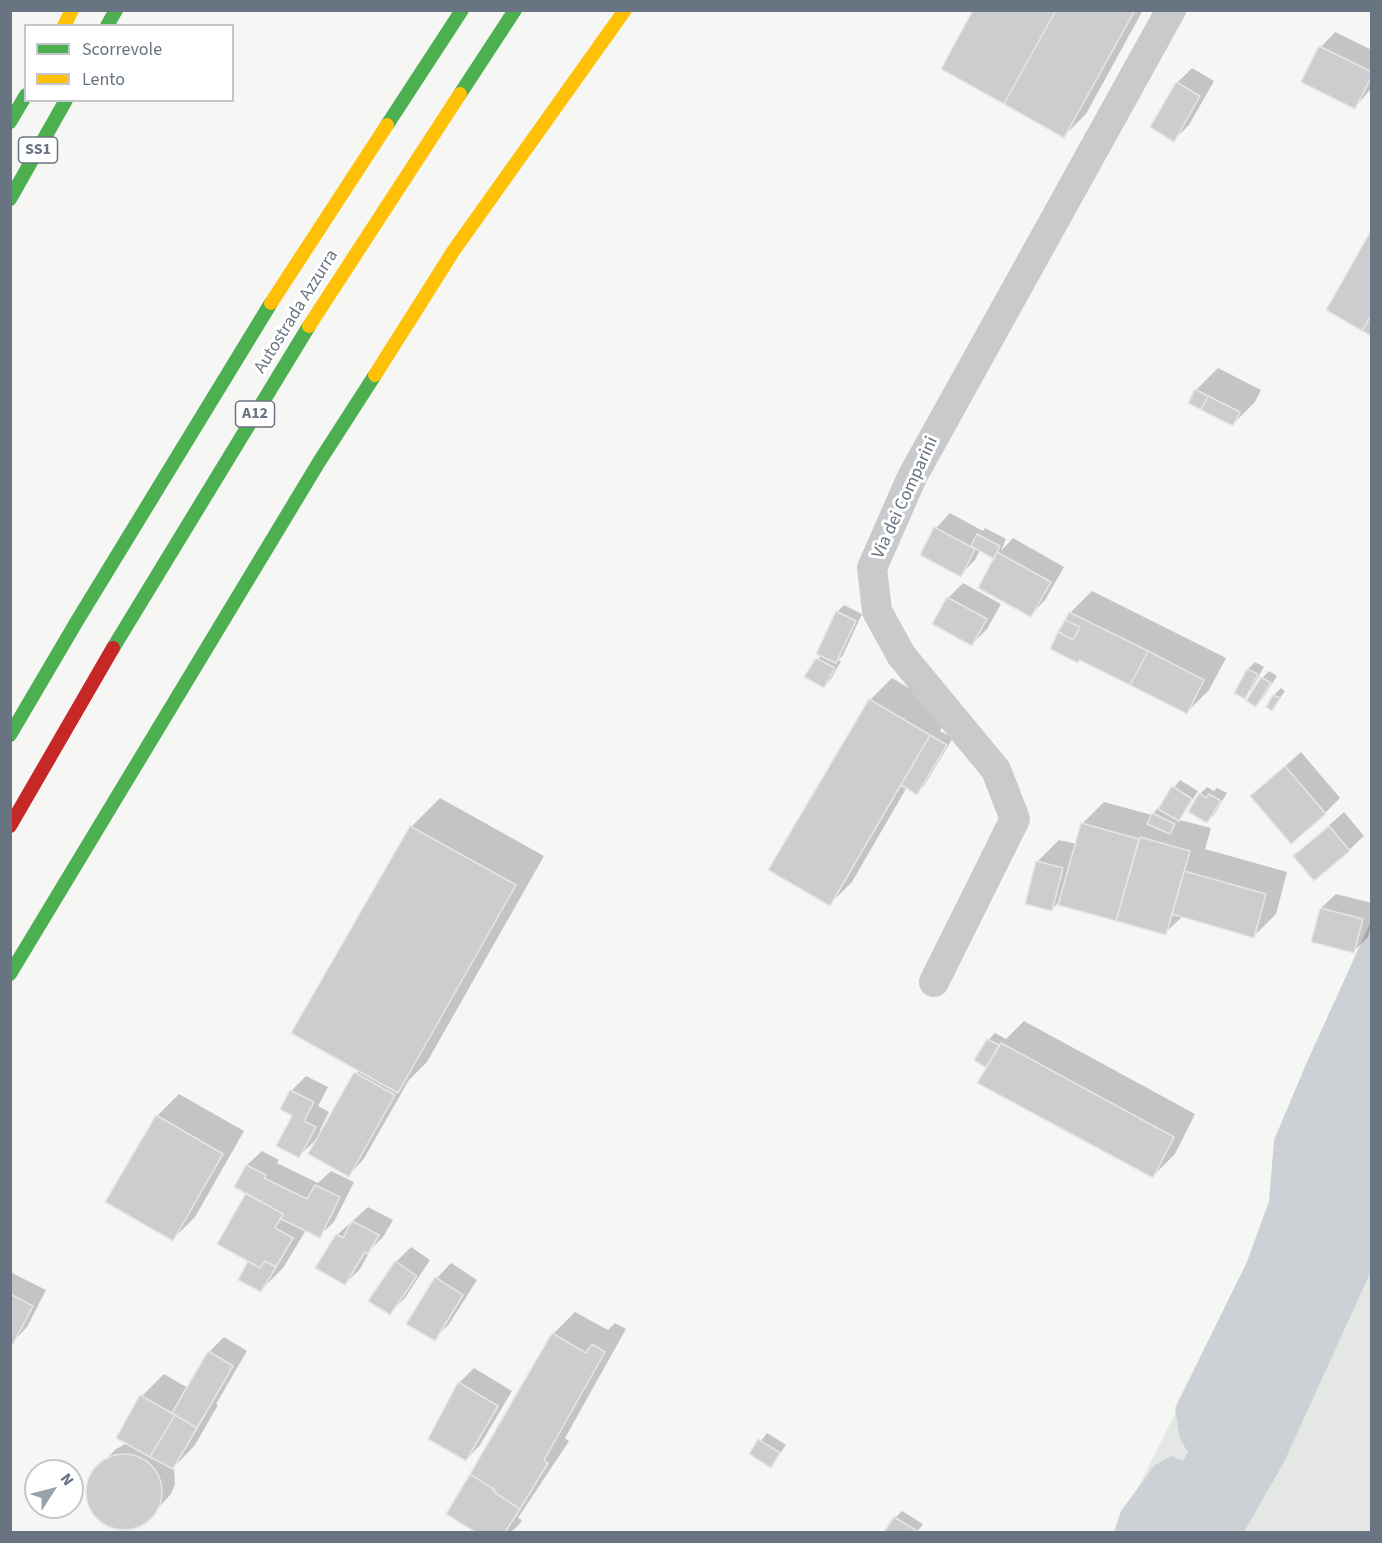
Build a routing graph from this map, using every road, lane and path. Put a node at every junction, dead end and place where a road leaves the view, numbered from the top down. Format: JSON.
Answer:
{"nodes":[{"id":1,"x":72,"y":10,"type":"edge"},
{"id":2,"x":116,"y":10,"type":"edge"},
{"id":3,"x":462,"y":10,"type":"edge"},
{"id":4,"x":515,"y":10,"type":"edge"},
{"id":5,"x":625,"y":10,"type":"edge"},
{"id":6,"x":1171,"y":10,"type":"edge"},
{"id":7,"x":65,"y":24,"type":"edge"},
{"id":8,"x":108,"y":24,"type":"edge"},
{"id":9,"x":24,"y":98,"type":"edge"},
{"id":10,"x":65,"y":102,"type":"edge"},
{"id":11,"x":10,"y":122,"type":"edge"},
{"id":12,"x":10,"y":199,"type":"edge"},
{"id":13,"x":10,"y":735,"type":"edge"},
{"id":14,"x":10,"y":826,"type":"edge"},
{"id":15,"x":10,"y":974,"type":"edge"},
{"id":16,"x":934,"y":982,"type":"dead end"}],
"edges":[{"from":1,"to":7,"type":"main road"},
{"from":2,"to":8,"type":"main road"},
{"from":3,"to":13,"type":"main road","name":"Autostrada Azzurra","number":"A12"},
{"from":4,"to":14,"type":"main road","name":"Autostrada Azzurra","number":"A12"},
{"from":5,"to":15,"type":"main road"},
{"from":6,"to":16,"type":"street","name":"Via dei Comparini"},
{"from":9,"to":11,"type":"main road","number":"SS1"},
{"from":10,"to":12,"type":"main road","number":"SS1"}]}
